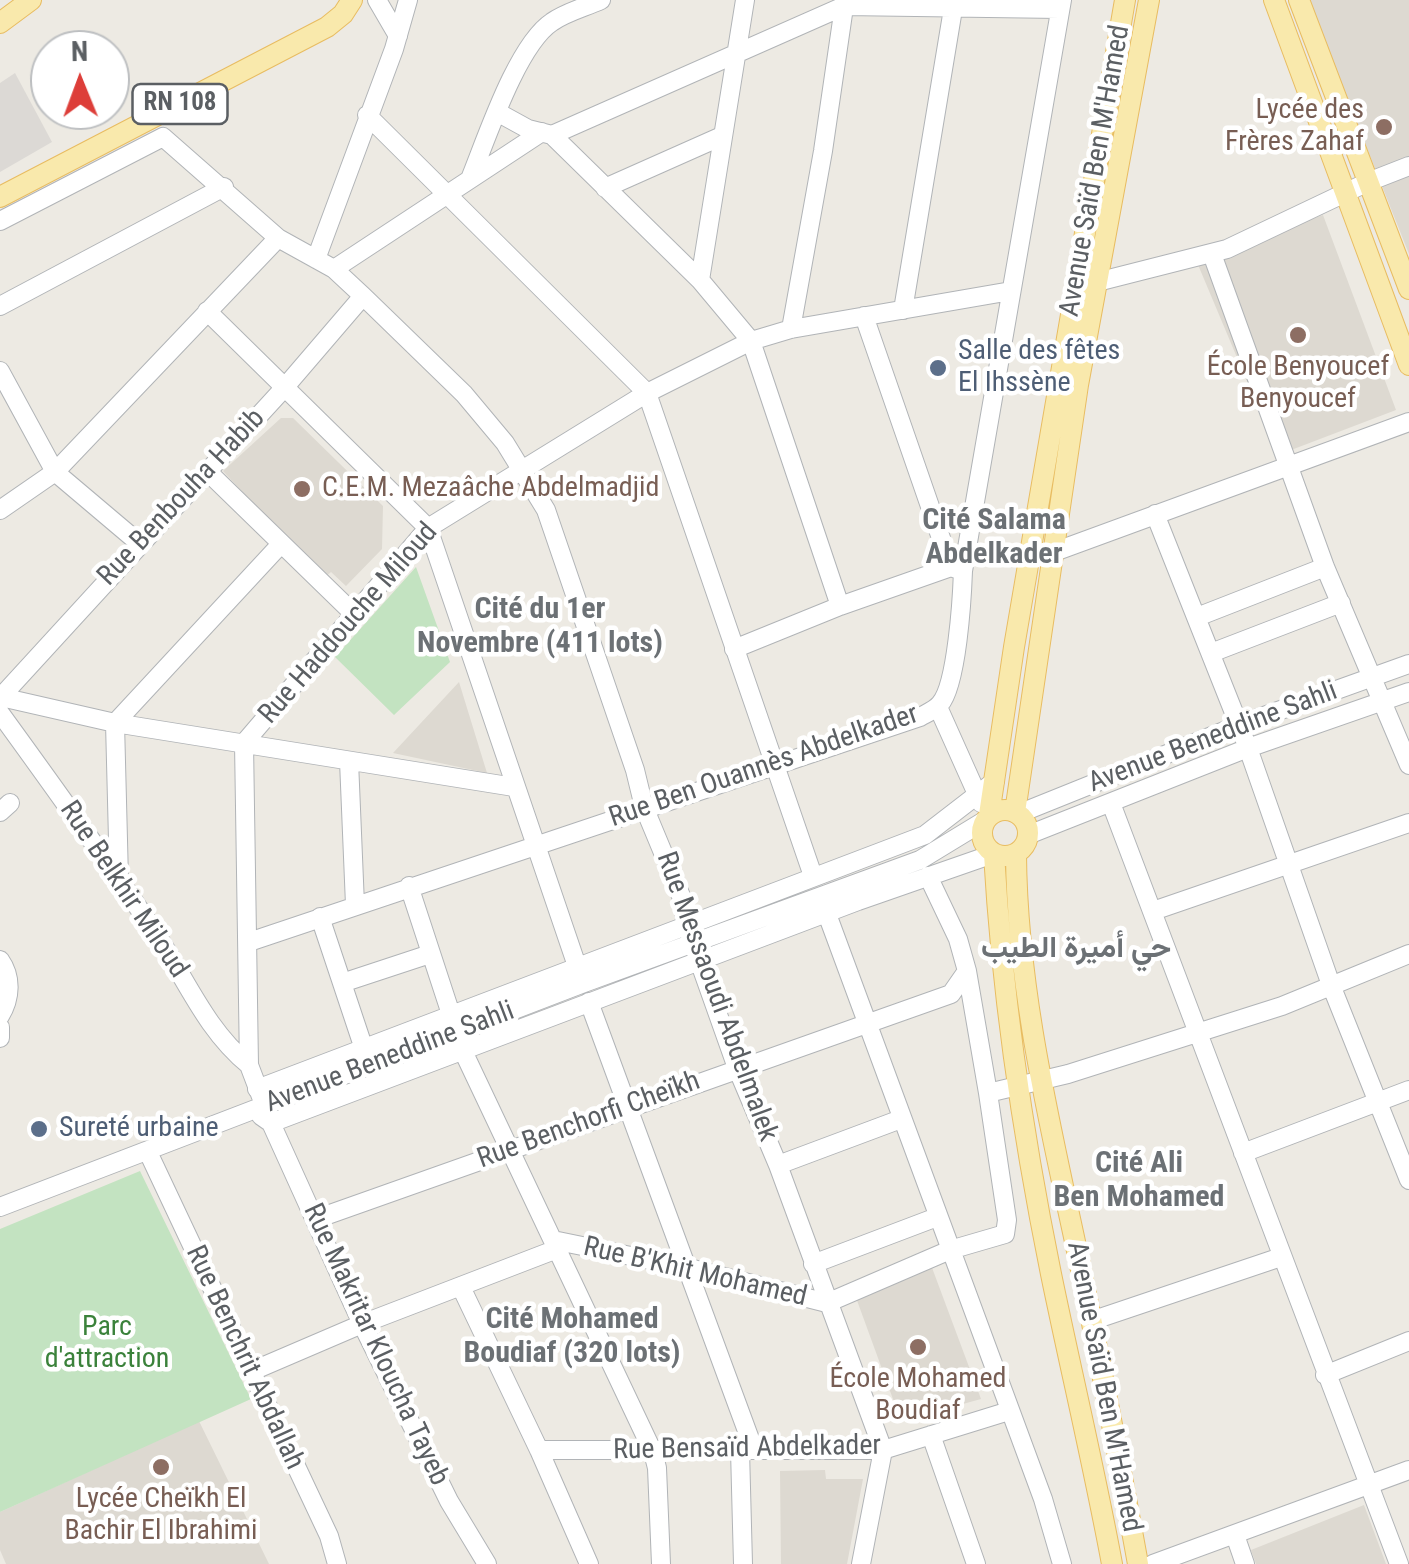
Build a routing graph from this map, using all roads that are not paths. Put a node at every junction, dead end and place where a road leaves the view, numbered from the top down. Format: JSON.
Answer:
{"nodes":[{"id":1,"x":31,"y":0,"type":"edge"},
{"id":2,"x":352,"y":0,"type":"edge"},
{"id":3,"x":377,"y":0,"type":"edge"},
{"id":4,"x":408,"y":0,"type":"edge"},
{"id":5,"x":601,"y":0,"type":"edge"},
{"id":6,"x":745,"y":0,"type":"edge"},
{"id":7,"x":1125,"y":0,"type":"edge"},
{"id":8,"x":1149,"y":0,"type":"edge"},
{"id":9,"x":1274,"y":0,"type":"edge"},
{"id":10,"x":1299,"y":0,"type":"edge"},
{"id":11,"x":844,"y":3,"type":"edge"},
{"id":12,"x":1061,"y":5,"type":"edge"},
{"id":13,"x":953,"y":9,"type":"junction"},
{"id":14,"x":0,"y":24,"type":"edge"},
{"id":15,"x":398,"y":36,"type":"junction"},
{"id":16,"x":738,"y":51,"type":"junction"},
{"id":17,"x":497,"y":112,"type":"junction"},
{"id":18,"x":367,"y":115,"type":"junction"},
{"id":19,"x":547,"y":134,"type":"junction"},
{"id":20,"x":722,"y":136,"type":"junction"},
{"id":21,"x":1409,"y":166,"type":"edge"},
{"id":22,"x":470,"y":179,"type":"junction"},
{"id":23,"x":1368,"y":182,"type":"junction"},
{"id":24,"x":224,"y":187,"type":"junction"},
{"id":25,"x":605,"y":188,"type":"junction"},
{"id":26,"x":449,"y":194,"type":"junction"},
{"id":27,"x":1346,"y":194,"type":"junction"},
{"id":28,"x":0,"y":196,"type":"edge"},
{"id":29,"x":0,"y":221,"type":"edge"},
{"id":30,"x":278,"y":238,"type":"junction"},
{"id":31,"x":1212,"y":254,"type":"junction"},
{"id":32,"x":316,"y":259,"type":"junction"},
{"id":33,"x":334,"y":269,"type":"junction"},
{"id":34,"x":700,"y":280,"type":"junction"},
{"id":35,"x":1096,"y":282,"type":"junction"},
{"id":36,"x":1409,"y":289,"type":"edge"},
{"id":37,"x":1011,"y":291,"type":"junction"},
{"id":38,"x":363,"y":296,"type":"junction"},
{"id":39,"x":0,"y":306,"type":"edge"},
{"id":40,"x":903,"y":310,"type":"junction"},
{"id":41,"x":207,"y":311,"type":"junction"},
{"id":42,"x":864,"y":316,"type":"junction"},
{"id":43,"x":791,"y":329,"type":"junction"},
{"id":44,"x":751,"y":340,"type":"junction"},
{"id":45,"x":1409,"y":365,"type":"edge"},
{"id":46,"x":0,"y":371,"type":"edge"},
{"id":47,"x":284,"y":387,"type":"junction"},
{"id":48,"x":647,"y":393,"type":"junction"},
{"id":49,"x":1409,"y":422,"type":"edge"},
{"id":50,"x":1289,"y":464,"type":"junction"},
{"id":51,"x":521,"y":468,"type":"junction"},
{"id":52,"x":208,"y":470,"type":"junction"},
{"id":53,"x":55,"y":472,"type":"junction"},
{"id":54,"x":0,"y":510,"type":"edge"},
{"id":55,"x":1155,"y":514,"type":"junction"},
{"id":56,"x":428,"y":528,"type":"junction"},
{"id":57,"x":139,"y":544,"type":"junction"},
{"id":58,"x":280,"y":545,"type":"junction"},
{"id":59,"x":1054,"y":552,"type":"junction"},
{"id":60,"x":1326,"y":567,"type":"junction"},
{"id":61,"x":957,"y":569,"type":"junction"},
{"id":62,"x":1341,"y":603,"type":"junction"},
{"id":63,"x":840,"y":606,"type":"junction"},
{"id":64,"x":354,"y":614,"type":"junction"},
{"id":65,"x":1197,"y":617,"type":"junction"},
{"id":66,"x":734,"y":648,"type":"junction"},
{"id":67,"x":1211,"y":653,"type":"junction"},
{"id":68,"x":1409,"y":664,"type":"edge"},
{"id":69,"x":1373,"y":677,"type":"junction"},
{"id":70,"x":1409,"y":692,"type":"edge"},
{"id":71,"x":0,"y":698,"type":"edge"},
{"id":72,"x":1384,"y":700,"type":"junction"},
{"id":73,"x":938,"y":707,"type":"junction"},
{"id":74,"x":0,"y":713,"type":"edge"},
{"id":75,"x":116,"y":723,"type":"junction"},
{"id":76,"x":1239,"y":725,"type":"junction"},
{"id":77,"x":244,"y":743,"type":"junction"},
{"id":78,"x":1248,"y":748,"type":"junction"},
{"id":79,"x":349,"y":760,"type":"junction"},
{"id":80,"x":776,"y":764,"type":"junction"},
{"id":81,"x":1409,"y":765,"type":"edge"},
{"id":82,"x":995,"y":781,"type":"junction"},
{"id":83,"x":514,"y":786,"type":"junction"},
{"id":84,"x":977,"y":795,"type":"junction"},
{"id":85,"x":1112,"y":803,"type":"junction"},
{"id":86,"x":644,"y":807,"type":"junction"},
{"id":87,"x":1017,"y":813,"type":"junction"},
{"id":88,"x":954,"y":814,"type":"junction"},
{"id":89,"x":987,"y":818,"type":"junction"},
{"id":90,"x":1409,"y":823,"type":"edge"},
{"id":91,"x":1028,"y":834,"type":"junction"},
{"id":92,"x":534,"y":846,"type":"junction"},
{"id":93,"x":993,"y":854,"type":"junction"},
{"id":94,"x":1016,"y":854,"type":"junction"},
{"id":95,"x":1287,"y":865,"type":"junction"},
{"id":96,"x":813,"y":876,"type":"junction"},
{"id":97,"x":928,"y":876,"type":"junction"},
{"id":98,"x":119,"y":879,"type":"junction"},
{"id":99,"x":409,"y":886,"type":"junction"},
{"id":100,"x":355,"y":905,"type":"junction"},
{"id":101,"x":1153,"y":912,"type":"junction"},
{"id":102,"x":827,"y":914,"type":"junction"},
{"id":103,"x":320,"y":917,"type":"junction"},
{"id":104,"x":691,"y":935,"type":"junction"},
{"id":105,"x":249,"y":942,"type":"junction"},
{"id":106,"x":430,"y":954,"type":"junction"},
{"id":107,"x":1409,"y":954,"type":"edge"},
{"id":108,"x":0,"y":960,"type":"edge"},
{"id":109,"x":702,"y":961,"type":"junction"},
{"id":110,"x":577,"y":966,"type":"junction"},
{"id":111,"x":967,"y":971,"type":"junction"},
{"id":112,"x":342,"y":983,"type":"junction"},
{"id":113,"x":1331,"y":985,"type":"junction"},
{"id":114,"x":589,"y":1002,"type":"junction"},
{"id":115,"x":0,"y":1016,"type":"edge"},
{"id":116,"x":866,"y":1022,"type":"junction"},
{"id":117,"x":452,"y":1024,"type":"junction"},
{"id":118,"x":0,"y":1027,"type":"edge"},
{"id":119,"x":1198,"y":1033,"type":"junction"},
{"id":120,"x":0,"y":1038,"type":"edge"},
{"id":121,"x":364,"y":1048,"type":"junction"},
{"id":122,"x":463,"y":1051,"type":"junction"},
{"id":123,"x":249,"y":1065,"type":"junction"},
{"id":124,"x":738,"y":1068,"type":"junction"},
{"id":125,"x":1029,"y":1084,"type":"junction"},
{"id":126,"x":1409,"y":1090,"type":"edge"},
{"id":127,"x":988,"y":1093,"type":"junction"},
{"id":128,"x":1378,"y":1102,"type":"junction"},
{"id":129,"x":629,"y":1106,"type":"junction"},
{"id":130,"x":261,"y":1107,"type":"junction"},
{"id":131,"x":901,"y":1119,"type":"junction"},
{"id":132,"x":511,"y":1150,"type":"junction"},
{"id":133,"x":148,"y":1152,"type":"junction"},
{"id":134,"x":1243,"y":1153,"type":"junction"},
{"id":135,"x":778,"y":1165,"type":"junction"},
{"id":136,"x":1409,"y":1180,"type":"edge"},
{"id":137,"x":0,"y":1207,"type":"edge"},
{"id":138,"x":938,"y":1217,"type":"junction"},
{"id":139,"x":316,"y":1220,"type":"junction"},
{"id":140,"x":555,"y":1245,"type":"junction"},
{"id":141,"x":950,"y":1250,"type":"junction"},
{"id":142,"x":1281,"y":1257,"type":"junction"},
{"id":143,"x":813,"y":1264,"type":"junction"},
{"id":144,"x":689,"y":1268,"type":"junction"},
{"id":145,"x":461,"y":1287,"type":"junction"},
{"id":146,"x":827,"y":1303,"type":"junction"},
{"id":147,"x":1091,"y":1320,"type":"junction"},
{"id":148,"x":362,"y":1324,"type":"junction"},
{"id":149,"x":1409,"y":1341,"type":"edge"},
{"id":150,"x":250,"y":1372,"type":"junction"},
{"id":151,"x":1325,"y":1374,"type":"junction"},
{"id":152,"x":1009,"y":1410,"type":"junction"},
{"id":153,"x":930,"y":1435,"type":"junction"},
{"id":154,"x":539,"y":1450,"type":"junction"},
{"id":155,"x":747,"y":1450,"type":"junction"},
{"id":156,"x":883,"y":1450,"type":"junction"},
{"id":157,"x":653,"y":1452,"type":"junction"},
{"id":158,"x":1409,"y":1470,"type":"edge"},
{"id":159,"x":1368,"y":1485,"type":"junction"},
{"id":160,"x":1235,"y":1535,"type":"junction"},
{"id":161,"x":333,"y":1562,"type":"edge"},
{"id":162,"x":487,"y":1564,"type":"edge"},
{"id":163,"x":588,"y":1564,"type":"edge"},
{"id":164,"x":661,"y":1564,"type":"edge"},
{"id":165,"x":744,"y":1564,"type":"edge"},
{"id":166,"x":861,"y":1564,"type":"edge"},
{"id":167,"x":976,"y":1564,"type":"edge"},
{"id":168,"x":1061,"y":1564,"type":"edge"},
{"id":169,"x":1112,"y":1564,"type":"edge"},
{"id":170,"x":1138,"y":1564,"type":"edge"},
{"id":171,"x":1153,"y":1564,"type":"edge"},
{"id":172,"x":1245,"y":1564,"type":"edge"},
{"id":173,"x":1399,"y":1564,"type":"edge"}],
"edges":[{"from":1,"to":14,"type":"main road"},
{"from":2,"to":28,"type":"main road","number":"RN 108"},
{"from":3,"to":15,"type":"street"},
{"from":4,"to":15,"type":"street"},
{"from":5,"to":17,"type":"street"},
{"from":6,"to":16,"type":"street"},
{"from":7,"to":82,"type":"main road","name":"Avenue Saïd Ben M'Hamed"},
{"from":8,"to":35,"type":"main road","name":"Avenue Saïd Ben M'Hamed"},
{"from":9,"to":27,"type":"main road"},
{"from":10,"to":23,"type":"main road"},
{"from":11,"to":13,"type":"street"},
{"from":11,"to":16,"type":"street"},
{"from":11,"to":43,"type":"street"},
{"from":12,"to":13,"type":"street"},
{"from":12,"to":37,"type":"street","name":"Rue Ben Ouannès Abdelkader"},
{"from":13,"to":40,"type":"street"},
{"from":15,"to":18,"type":"street"},
{"from":16,"to":19,"type":"street"},
{"from":16,"to":20,"type":"street"},
{"from":17,"to":19,"type":"street"},
{"from":17,"to":22,"type":"street"},
{"from":18,"to":26,"type":"street"},
{"from":18,"to":32,"type":"street"},
{"from":19,"to":22,"type":"street"},
{"from":19,"to":25,"type":"street"},
{"from":20,"to":25,"type":"street"},
{"from":20,"to":34,"type":"street"},
{"from":21,"to":23,"type":"street"},
{"from":22,"to":26,"type":"street"},
{"from":23,"to":27,"type":"street"},
{"from":23,"to":36,"type":"main road"},
{"from":24,"to":29,"type":"street","name":"Rue Messaoudi Abdelmalek"},
{"from":24,"to":30,"type":"street","name":"Rue Messaoudi Abdelmalek"},
{"from":24,"to":39,"type":"street"},
{"from":25,"to":34,"type":"street"},
{"from":26,"to":33,"type":"street"},
{"from":26,"to":48,"type":"street"},
{"from":27,"to":31,"type":"street"},
{"from":27,"to":45,"type":"main road"},
{"from":30,"to":32,"type":"street","name":"Rue Messaoudi Abdelmalek"},
{"from":30,"to":41,"type":"street"},
{"from":31,"to":35,"type":"street"},
{"from":31,"to":50,"type":"street"},
{"from":32,"to":33,"type":"street","name":"Rue Messaoudi Abdelmalek"},
{"from":33,"to":38,"type":"street","name":"Rue Messaoudi Abdelmalek"},
{"from":34,"to":44,"type":"street"},
{"from":35,"to":59,"type":"main road","name":"Avenue Saïd Ben M'Hamed"},
{"from":37,"to":40,"type":"street","name":"Rue Haddouche Miloud"},
{"from":37,"to":61,"type":"street","name":"Rue Ben Ouannès Abdelkader"},
{"from":38,"to":47,"type":"street","name":"Rue Benbouha Habib"},
{"from":38,"to":51,"type":"street","name":"Rue Messaoudi Abdelmalek"},
{"from":40,"to":42,"type":"street","name":"Rue Haddouche Miloud"},
{"from":41,"to":47,"type":"street"},
{"from":41,"to":53,"type":"street"},
{"from":42,"to":43,"type":"street","name":"Rue Haddouche Miloud"},
{"from":42,"to":61,"type":"street"},
{"from":43,"to":44,"type":"street","name":"Rue Haddouche Miloud"},
{"from":44,"to":48,"type":"street","name":"Rue Haddouche Miloud"},
{"from":44,"to":63,"type":"street"},
{"from":46,"to":53,"type":"street"},
{"from":47,"to":52,"type":"street","name":"Rue Benbouha Habib"},
{"from":47,"to":56,"type":"street"},
{"from":48,"to":51,"type":"street","name":"Rue Haddouche Miloud"},
{"from":48,"to":66,"type":"street"},
{"from":49,"to":50,"type":"street"},
{"from":50,"to":55,"type":"street"},
{"from":50,"to":60,"type":"street"},
{"from":51,"to":56,"type":"street","name":"Rue Haddouche Miloud"},
{"from":51,"to":86,"type":"street","name":"Rue Messaoudi Abdelmalek"},
{"from":52,"to":57,"type":"street","name":"Rue Benbouha Habib"},
{"from":52,"to":58,"type":"street"},
{"from":53,"to":54,"type":"street"},
{"from":53,"to":57,"type":"street"},
{"from":55,"to":59,"type":"street"},
{"from":55,"to":65,"type":"street"},
{"from":56,"to":64,"type":"street","name":"Rue Haddouche Miloud"},
{"from":56,"to":83,"type":"street"},
{"from":57,"to":71,"type":"street","name":"Rue Benbouha Habib"},
{"from":58,"to":64,"type":"street"},
{"from":58,"to":75,"type":"street"},
{"from":59,"to":87,"type":"main road","name":"Avenue Saïd Ben M'Hamed"},
{"from":60,"to":62,"type":"street"},
{"from":60,"to":65,"type":"street"},
{"from":61,"to":63,"type":"street"},
{"from":61,"to":73,"type":"street","name":"Rue Ben Ouannès Abdelkader"},
{"from":62,"to":67,"type":"street"},
{"from":62,"to":69,"type":"street"},
{"from":63,"to":66,"type":"street"},
{"from":64,"to":77,"type":"street","name":"Rue Haddouche Miloud"},
{"from":65,"to":67,"type":"street"},
{"from":66,"to":80,"type":"street"},
{"from":67,"to":76,"type":"street"},
{"from":68,"to":69,"type":"street","name":"Avenue Beneddine Sahli"},
{"from":69,"to":72,"type":"street"},
{"from":69,"to":76,"type":"street","name":"Avenue Beneddine Sahli"},
{"from":70,"to":72,"type":"street","name":"Avenue Beneddine Sahli"},
{"from":71,"to":75,"type":"street"},
{"from":72,"to":78,"type":"street","name":"Avenue Beneddine Sahli"},
{"from":72,"to":81,"type":"street"},
{"from":73,"to":80,"type":"street","name":"Rue Ben Ouannès Abdelkader"},
{"from":73,"to":84,"type":"street"},
{"from":74,"to":98,"type":"street","name":"Rue Belkhir Miloud"},
{"from":75,"to":77,"type":"street"},
{"from":75,"to":98,"type":"street"},
{"from":76,"to":78,"type":"street"},
{"from":76,"to":87,"type":"street","name":"Avenue Beneddine Sahli"},
{"from":77,"to":79,"type":"street"},
{"from":77,"to":105,"type":"street","name":"Rue Haddouche Miloud"},
{"from":78,"to":85,"type":"street","name":"Avenue Beneddine Sahli"},
{"from":78,"to":95,"type":"street"},
{"from":79,"to":83,"type":"street"},
{"from":79,"to":100,"type":"street"},
{"from":80,"to":86,"type":"street","name":"Rue Ben Ouannès Abdelkader"},
{"from":80,"to":96,"type":"street"},
{"from":82,"to":84,"type":"street","name":"Avenue Beneddine Sahli"},
{"from":82,"to":89,"type":"main road","name":"Avenue Saïd Ben M'Hamed"},
{"from":83,"to":92,"type":"street"},
{"from":84,"to":88,"type":"street","name":"Avenue Beneddine Sahli"},
{"from":84,"to":89,"type":"street"},
{"from":85,"to":91,"type":"street","name":"Avenue Beneddine Sahli"},
{"from":85,"to":101,"type":"street"},
{"from":86,"to":92,"type":"street","name":"Rue Ben Ouannès Abdelkader"},
{"from":86,"to":104,"type":"street","name":"Rue Messaoudi Abdelmalek"},
{"from":87,"to":89,"type":"main road"},
{"from":87,"to":91,"type":"main road"},
{"from":88,"to":89,"type":"street"},
{"from":88,"to":96,"type":"street","name":"Avenue Beneddine Sahli"},
{"from":89,"to":93,"type":"main road"},
{"from":89,"to":104,"type":"street","name":"Avenue Beneddine Sahli"},
{"from":90,"to":95,"type":"street"},
{"from":91,"to":94,"type":"main road"},
{"from":92,"to":99,"type":"street","name":"Rue Ben Ouannès Abdelkader"},
{"from":92,"to":110,"type":"street"},
{"from":93,"to":94,"type":"main road"},
{"from":93,"to":97,"type":"street","name":"Avenue Beneddine Sahli"},
{"from":93,"to":125,"type":"main road","name":"Avenue Saïd Ben M'Hamed"},
{"from":94,"to":125,"type":"main road","name":"Avenue Saïd Ben M'Hamed"},
{"from":95,"to":101,"type":"street"},
{"from":95,"to":113,"type":"street"},
{"from":96,"to":104,"type":"street","name":"Avenue Beneddine Sahli"},
{"from":97,"to":102,"type":"street","name":"Avenue Beneddine Sahli"},
{"from":97,"to":111,"type":"street"},
{"from":98,"to":123,"type":"street","name":"Rue Belkhir Miloud"},
{"from":99,"to":100,"type":"street","name":"Rue Ben Ouannès Abdelkader"},
{"from":99,"to":106,"type":"street"},
{"from":100,"to":103,"type":"street","name":"Rue Ben Ouannès Abdelkader"},
{"from":101,"to":119,"type":"street"},
{"from":102,"to":109,"type":"street","name":"Avenue Beneddine Sahli"},
{"from":102,"to":116,"type":"street"},
{"from":103,"to":105,"type":"street","name":"Rue Ben Ouannès Abdelkader"},
{"from":103,"to":112,"type":"street"},
{"from":104,"to":109,"type":"street","name":"Rue Messaoudi Abdelmalek"},
{"from":104,"to":110,"type":"street","name":"Avenue Beneddine Sahli"},
{"from":104,"to":117,"type":"street","name":"Avenue Beneddine Sahli"},
{"from":105,"to":123,"type":"street","name":"Rue Haddouche Miloud"},
{"from":106,"to":112,"type":"street"},
{"from":106,"to":117,"type":"street"},
{"from":107,"to":113,"type":"street"},
{"from":108,"to":115,"type":"street"},
{"from":109,"to":114,"type":"street","name":"Avenue Beneddine Sahli"},
{"from":109,"to":124,"type":"street","name":"Rue Messaoudi Abdelmalek"},
{"from":110,"to":117,"type":"street","name":"Avenue Beneddine Sahli"},
{"from":111,"to":116,"type":"street","name":"Rue Benchorfi Cheïkh"},
{"from":111,"to":127,"type":"street"},
{"from":112,"to":121,"type":"street"},
{"from":113,"to":119,"type":"street"},
{"from":113,"to":128,"type":"street"},
{"from":114,"to":122,"type":"street","name":"Avenue Beneddine Sahli"},
{"from":114,"to":129,"type":"street"},
{"from":116,"to":124,"type":"street","name":"Rue Benchorfi Cheïkh"},
{"from":116,"to":131,"type":"street"},
{"from":117,"to":121,"type":"street","name":"Avenue Beneddine Sahli"},
{"from":117,"to":122,"type":"street"},
{"from":117,"to":130,"type":"street","name":"Avenue Beneddine Sahli"},
{"from":118,"to":120,"type":"street"},
{"from":119,"to":125,"type":"street"},
{"from":119,"to":134,"type":"street"},
{"from":121,"to":130,"type":"street","name":"Avenue Beneddine Sahli"},
{"from":122,"to":130,"type":"street","name":"Avenue Beneddine Sahli"},
{"from":122,"to":132,"type":"street"},
{"from":123,"to":130,"type":"street","name":"Rue Haddouche Miloud"},
{"from":124,"to":129,"type":"street","name":"Rue Benchorfi Cheïkh"},
{"from":124,"to":135,"type":"street","name":"Rue Messaoudi Abdelmalek"},
{"from":125,"to":127,"type":"street"},
{"from":125,"to":147,"type":"main road","name":"Avenue Saïd Ben M'Hamed"},
{"from":125,"to":169,"type":"main road","name":"Avenue Saïd Ben M'Hamed"},
{"from":126,"to":128,"type":"street"},
{"from":127,"to":141,"type":"street","name":"Rue B'Khit Mohamed"},
{"from":128,"to":134,"type":"street"},
{"from":128,"to":136,"type":"street"},
{"from":129,"to":132,"type":"street","name":"Rue Benchorfi Cheïkh"},
{"from":129,"to":144,"type":"street"},
{"from":130,"to":133,"type":"street"},
{"from":130,"to":139,"type":"street","name":"Rue Makritar Kloucha Tayeb"},
{"from":131,"to":135,"type":"street"},
{"from":131,"to":138,"type":"street"},
{"from":132,"to":139,"type":"street","name":"Rue Benchorfi Cheïkh"},
{"from":132,"to":140,"type":"street"},
{"from":133,"to":137,"type":"street"},
{"from":133,"to":150,"type":"street","name":"Rue Benchrit Abdallah"},
{"from":134,"to":142,"type":"street"},
{"from":135,"to":143,"type":"street","name":"Rue Messaoudi Abdelmalek"},
{"from":138,"to":141,"type":"street"},
{"from":138,"to":143,"type":"street"},
{"from":139,"to":148,"type":"street","name":"Rue Makritar Kloucha Tayeb"},
{"from":140,"to":144,"type":"street","name":"Rue B'Khit Mohamed"},
{"from":140,"to":145,"type":"street","name":"Rue B'Khit Mohamed"},
{"from":140,"to":157,"type":"street"},
{"from":141,"to":146,"type":"street","name":"Rue B'Khit Mohamed"},
{"from":141,"to":152,"type":"street"},
{"from":142,"to":147,"type":"street"},
{"from":142,"to":151,"type":"street"},
{"from":143,"to":146,"type":"street","name":"Rue Messaoudi Abdelmalek"},
{"from":144,"to":146,"type":"street","name":"Rue B'Khit Mohamed"},
{"from":144,"to":155,"type":"street"},
{"from":145,"to":148,"type":"street","name":"Rue B'Khit Mohamed"},
{"from":145,"to":154,"type":"street"},
{"from":146,"to":156,"type":"street","name":"Rue Messaoudi Abdelmalek"},
{"from":147,"to":170,"type":"main road","name":"Avenue Saïd Ben M'Hamed"},
{"from":148,"to":150,"type":"street","name":"Rue B'Khit Mohamed"},
{"from":148,"to":162,"type":"street","name":"Rue Makritar Kloucha Tayeb"},
{"from":149,"to":151,"type":"street"},
{"from":150,"to":161,"type":"street","name":"Rue Benchrit Abdallah"},
{"from":151,"to":159,"type":"street"},
{"from":152,"to":153,"type":"street","name":"Rue Bensaïd Abdelkader"},
{"from":152,"to":168,"type":"street"},
{"from":153,"to":156,"type":"street","name":"Rue Bensaïd Abdelkader"},
{"from":153,"to":167,"type":"street"},
{"from":154,"to":157,"type":"street","name":"Rue Bensaïd Abdelkader"},
{"from":154,"to":163,"type":"street"},
{"from":155,"to":156,"type":"street","name":"Rue Bensaïd Abdelkader"},
{"from":155,"to":157,"type":"street","name":"Rue Bensaïd Abdelkader"},
{"from":155,"to":165,"type":"street"},
{"from":156,"to":166,"type":"street"},
{"from":157,"to":164,"type":"street"},
{"from":158,"to":159,"type":"street"},
{"from":159,"to":160,"type":"street"},
{"from":159,"to":173,"type":"street"},
{"from":160,"to":171,"type":"street"},
{"from":160,"to":172,"type":"street"}]}
